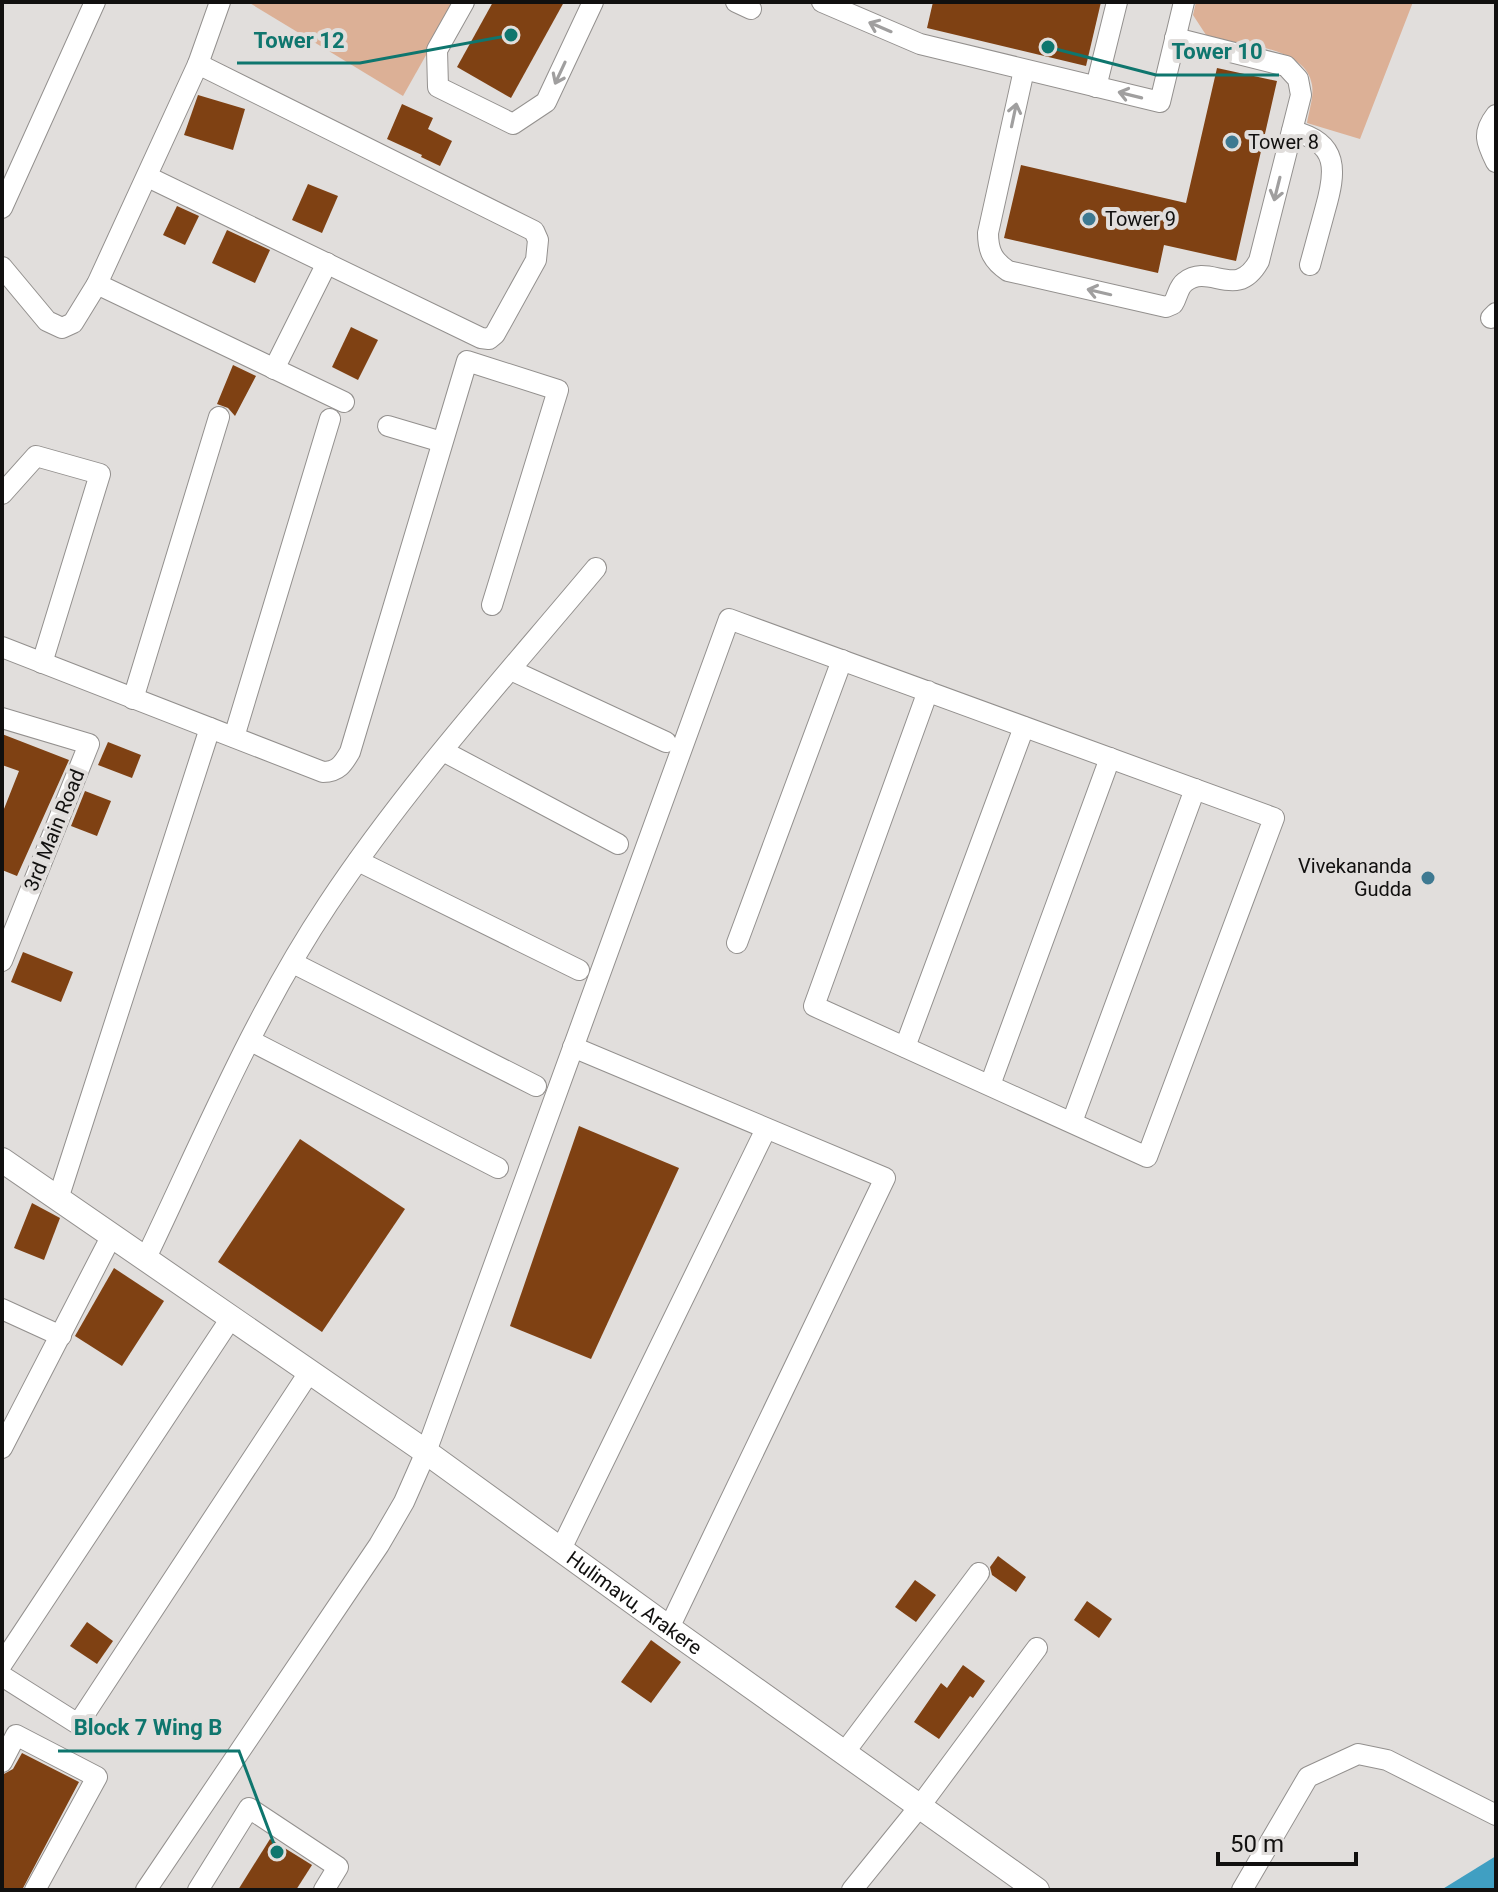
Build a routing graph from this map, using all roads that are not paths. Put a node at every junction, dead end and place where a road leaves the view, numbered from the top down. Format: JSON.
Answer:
{"nodes":[{"id":1,"x":95,"y":2,"type":"edge"},
{"id":2,"x":220,"y":2,"type":"edge"},
{"id":3,"x":464,"y":2,"type":"edge"},
{"id":4,"x":593,"y":2,"type":"edge"},
{"id":5,"x":822,"y":2,"type":"edge"},
{"id":6,"x":1117,"y":2,"type":"edge"},
{"id":7,"x":1184,"y":2,"type":"edge"},
{"id":8,"x":1175,"y":38,"type":"junction"},
{"id":9,"x":198,"y":64,"type":"junction"},
{"id":10,"x":1024,"y":70,"type":"junction"},
{"id":11,"x":1096,"y":87,"type":"junction"},
{"id":12,"x":1496,"y":115,"type":"edge"},
{"id":13,"x":1292,"y":131,"type":"junction"},
{"id":14,"x":1496,"y":162,"type":"edge"},
{"id":15,"x":148,"y":177,"type":"junction"},
{"id":16,"x":2,"y":208,"type":"edge"},
{"id":17,"x":327,"y":263,"type":"junction"},
{"id":18,"x":1310,"y":265,"type":"dead end"},
{"id":19,"x":2,"y":267,"type":"edge"},
{"id":20,"x":97,"y":284,"type":"junction"},
{"id":21,"x":274,"y":369,"type":"junction"},
{"id":22,"x":344,"y":402,"type":"dead end"},
{"id":23,"x":219,"y":417,"type":"dead end"},
{"id":24,"x":330,"y":419,"type":"dead end"},
{"id":25,"x":388,"y":426,"type":"dead end"},
{"id":26,"x":442,"y":442,"type":"junction"},
{"id":27,"x":2,"y":494,"type":"edge"},
{"id":28,"x":596,"y":568,"type":"dead end"},
{"id":29,"x":492,"y":605,"type":"dead end"},
{"id":30,"x":2,"y":647,"type":"edge"},
{"id":31,"x":842,"y":660,"type":"junction"},
{"id":32,"x":42,"y":663,"type":"junction"},
{"id":33,"x":511,"y":670,"type":"junction"},
{"id":34,"x":928,"y":691,"type":"junction"},
{"id":35,"x":133,"y":699,"type":"junction"},
{"id":36,"x":2,"y":718,"type":"edge"},
{"id":37,"x":1024,"y":727,"type":"junction"},
{"id":38,"x":210,"y":728,"type":"junction"},
{"id":39,"x":234,"y":737,"type":"junction"},
{"id":40,"x":666,"y":742,"type":"dead end"},
{"id":41,"x":443,"y":751,"type":"junction"},
{"id":42,"x":1110,"y":758,"type":"junction"},
{"id":43,"x":1195,"y":789,"type":"junction"},
{"id":44,"x":618,"y":844,"type":"dead end"},
{"id":45,"x":358,"y":861,"type":"junction"},
{"id":46,"x":737,"y":943,"type":"dead end"},
{"id":47,"x":2,"y":961,"type":"edge"},
{"id":48,"x":293,"y":963,"type":"junction"},
{"id":49,"x":579,"y":970,"type":"dead end"},
{"id":50,"x":251,"y":1041,"type":"junction"},
{"id":51,"x":573,"y":1047,"type":"junction"},
{"id":52,"x":905,"y":1047,"type":"junction"},
{"id":53,"x":990,"y":1085,"type":"junction"},
{"id":54,"x":536,"y":1086,"type":"dead end"},
{"id":55,"x":1072,"y":1122,"type":"junction"},
{"id":56,"x":766,"y":1129,"type":"junction"},
{"id":57,"x":2,"y":1160,"type":"edge"},
{"id":58,"x":498,"y":1168,"type":"dead end"},
{"id":59,"x":58,"y":1199,"type":"junction"},
{"id":60,"x":112,"y":1235,"type":"junction"},
{"id":61,"x":145,"y":1260,"type":"junction"},
{"id":62,"x":2,"y":1309,"type":"edge"},
{"id":63,"x":231,"y":1318,"type":"junction"},
{"id":64,"x":61,"y":1336,"type":"junction"},
{"id":65,"x":310,"y":1371,"type":"junction"},
{"id":66,"x":3,"y":1444,"type":"edge"},
{"id":67,"x":426,"y":1452,"type":"junction"},
{"id":68,"x":561,"y":1549,"type":"junction"},
{"id":69,"x":979,"y":1573,"type":"dead end"},
{"id":70,"x":669,"y":1628,"type":"junction"},
{"id":71,"x":1037,"y":1648,"type":"dead end"},
{"id":72,"x":2,"y":1664,"type":"edge"},
{"id":73,"x":2,"y":1676,"type":"edge"},
{"id":74,"x":844,"y":1753,"type":"junction"},
{"id":75,"x":2,"y":1762,"type":"edge"},
{"id":76,"x":920,"y":1806,"type":"junction"},
{"id":77,"x":1496,"y":1815,"type":"edge"},
{"id":78,"x":1026,"y":1887,"type":"edge"},
{"id":79,"x":35,"y":1890,"type":"edge"},
{"id":80,"x":146,"y":1890,"type":"edge"},
{"id":81,"x":198,"y":1890,"type":"edge"},
{"id":82,"x":324,"y":1890,"type":"edge"},
{"id":83,"x":852,"y":1890,"type":"edge"},
{"id":84,"x":1242,"y":1890,"type":"edge"}],
"edges":[{"from":1,"to":16,"type":"street"},
{"from":2,"to":9,"type":"street"},
{"from":4,"to":3,"type":"street","one_way":true},
{"from":10,"to":5,"type":"street","one_way":true},
{"from":6,"to":11,"type":"street"},
{"from":7,"to":8,"type":"street"},
{"from":8,"to":11,"type":"street","one_way":true},
{"from":8,"to":13,"type":"street"},
{"from":9,"to":15,"type":"street"},
{"from":9,"to":17,"type":"street"},
{"from":10,"to":11,"type":"street"},
{"from":13,"to":10,"type":"street","one_way":true},
{"from":12,"to":14,"type":"street"},
{"from":13,"to":18,"type":"street"},
{"from":15,"to":17,"type":"street"},
{"from":15,"to":20,"type":"street"},
{"from":17,"to":21,"type":"street"},
{"from":19,"to":20,"type":"street"},
{"from":20,"to":21,"type":"street"},
{"from":21,"to":22,"type":"street"},
{"from":23,"to":35,"type":"street"},
{"from":24,"to":39,"type":"street"},
{"from":25,"to":26,"type":"street"},
{"from":26,"to":29,"type":"street"},
{"from":26,"to":39,"type":"street"},
{"from":27,"to":32,"type":"street"},
{"from":28,"to":33,"type":"street"},
{"from":30,"to":32,"type":"street"},
{"from":31,"to":34,"type":"street"},
{"from":31,"to":46,"type":"street"},
{"from":31,"to":51,"type":"street"},
{"from":32,"to":35,"type":"street"},
{"from":33,"to":40,"type":"street"},
{"from":33,"to":41,"type":"street"},
{"from":34,"to":37,"type":"street"},
{"from":34,"to":52,"type":"street"},
{"from":35,"to":38,"type":"street"},
{"from":36,"to":47,"type":"street","name":"3rd Main Road"},
{"from":37,"to":42,"type":"street"},
{"from":37,"to":52,"type":"street"},
{"from":38,"to":39,"type":"street"},
{"from":38,"to":59,"type":"street"},
{"from":41,"to":44,"type":"street"},
{"from":41,"to":45,"type":"street"},
{"from":42,"to":43,"type":"street"},
{"from":42,"to":53,"type":"street"},
{"from":43,"to":55,"type":"street"},
{"from":43,"to":55,"type":"street"},
{"from":45,"to":48,"type":"street"},
{"from":45,"to":49,"type":"street"},
{"from":48,"to":50,"type":"street"},
{"from":48,"to":54,"type":"street"},
{"from":50,"to":58,"type":"street"},
{"from":50,"to":61,"type":"street"},
{"from":51,"to":56,"type":"street"},
{"from":51,"to":67,"type":"street"},
{"from":52,"to":53,"type":"street"},
{"from":53,"to":55,"type":"street"},
{"from":56,"to":68,"type":"street"},
{"from":56,"to":70,"type":"street"},
{"from":57,"to":59,"type":"street","name":"Hulimavu, Arakere"},
{"from":59,"to":60,"type":"street","name":"Hulimavu, Arakere"},
{"from":60,"to":61,"type":"street","name":"Hulimavu, Arakere"},
{"from":60,"to":64,"type":"street"},
{"from":61,"to":63,"type":"street","name":"Hulimavu, Arakere"},
{"from":62,"to":64,"type":"street"},
{"from":63,"to":65,"type":"street","name":"Hulimavu, Arakere"},
{"from":63,"to":72,"type":"street"},
{"from":64,"to":66,"type":"street"},
{"from":65,"to":67,"type":"street","name":"Hulimavu, Arakere"},
{"from":65,"to":73,"type":"street"},
{"from":67,"to":68,"type":"street","name":"Hulimavu, Arakere"},
{"from":67,"to":80,"type":"street"},
{"from":68,"to":70,"type":"street","name":"Hulimavu, Arakere"},
{"from":69,"to":74,"type":"street"},
{"from":70,"to":74,"type":"street","name":"Hulimavu, Arakere"},
{"from":71,"to":76,"type":"street"},
{"from":74,"to":76,"type":"street","name":"Hulimavu, Arakere"},
{"from":75,"to":79,"type":"street"},
{"from":76,"to":78,"type":"street","name":"Hulimavu, Arakere"},
{"from":76,"to":83,"type":"street"},
{"from":77,"to":84,"type":"street"},
{"from":81,"to":82,"type":"street"}]}
